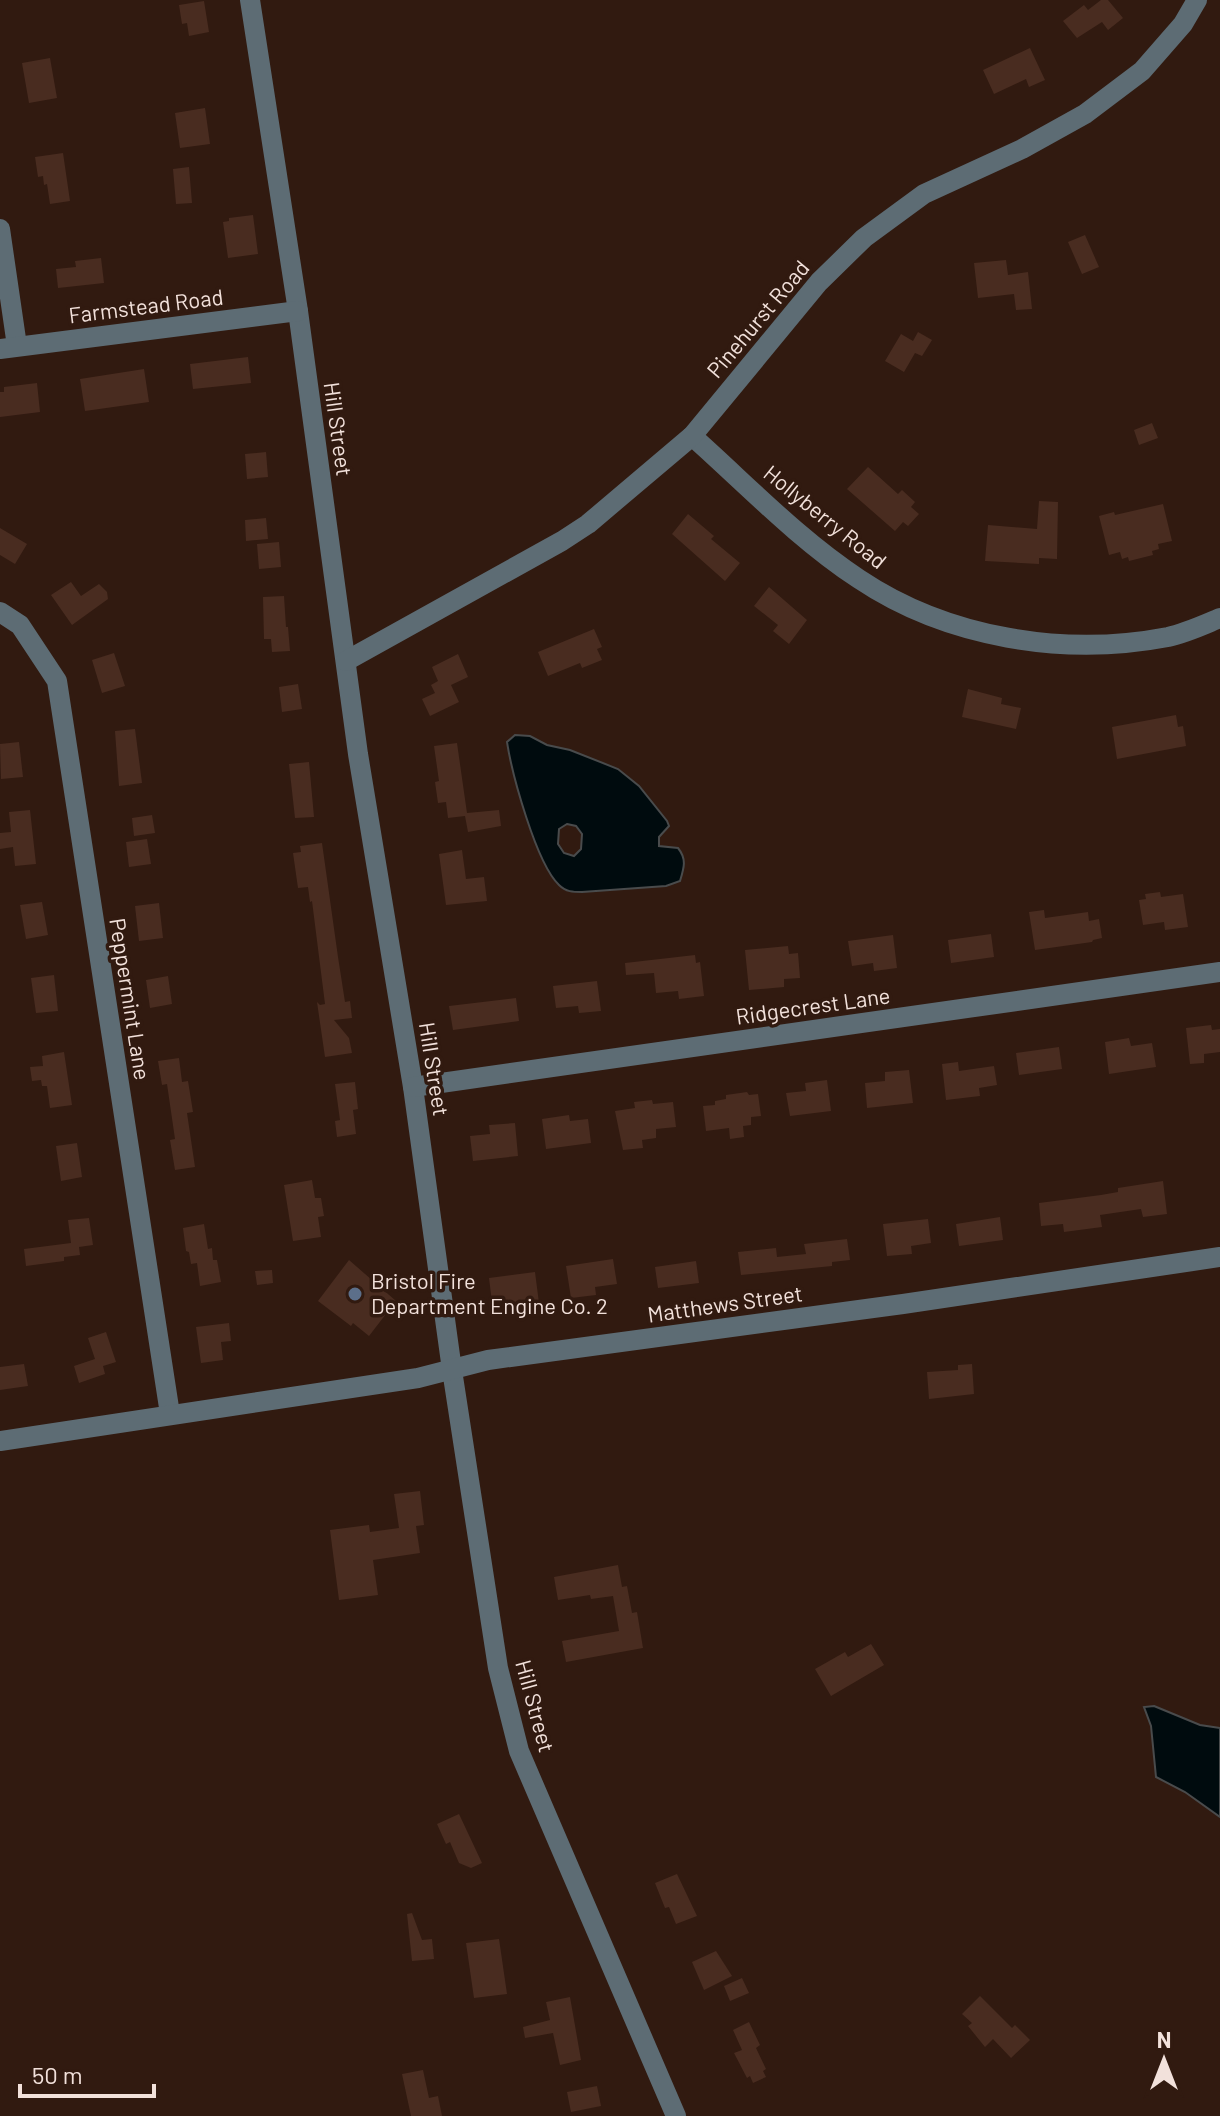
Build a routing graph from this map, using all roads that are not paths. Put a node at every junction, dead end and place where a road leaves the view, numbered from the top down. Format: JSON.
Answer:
{"nodes":[{"id":1,"x":250,"y":0,"type":"edge"},
{"id":2,"x":1197,"y":0,"type":"edge"},
{"id":3,"x":0,"y":229,"type":"edge"},
{"id":4,"x":298,"y":311,"type":"junction"},
{"id":5,"x":9,"y":347,"type":"edge"},
{"id":6,"x":692,"y":436,"type":"junction"},
{"id":7,"x":0,"y":612,"type":"edge"},
{"id":8,"x":1220,"y":618,"type":"edge"},
{"id":9,"x":346,"y":661,"type":"junction"},
{"id":10,"x":1220,"y":972,"type":"edge"},
{"id":11,"x":413,"y":1087,"type":"junction"},
{"id":12,"x":1220,"y":1257,"type":"edge"},
{"id":13,"x":452,"y":1370,"type":"junction"},
{"id":14,"x":170,"y":1414,"type":"junction"},
{"id":15,"x":0,"y":1441,"type":"edge"},
{"id":16,"x":676,"y":2116,"type":"edge"}],
"edges":[{"from":1,"to":4,"type":"street","name":"Hill Street"},
{"from":2,"to":6,"type":"street","name":"Pinehurst Road"},
{"from":3,"to":5,"type":"street"},
{"from":4,"to":5,"type":"street","name":"Farmstead Road"},
{"from":4,"to":9,"type":"street","name":"Hill Street"},
{"from":6,"to":8,"type":"street","name":"Hollyberry Road"},
{"from":6,"to":9,"type":"street","name":"Pinehurst Road"},
{"from":7,"to":14,"type":"street","name":"Peppermint Lane"},
{"from":9,"to":11,"type":"street","name":"Hill Street"},
{"from":10,"to":11,"type":"street","name":"Ridgecrest Lane"},
{"from":11,"to":13,"type":"street","name":"Hill Street"},
{"from":12,"to":13,"type":"street","name":"Matthews Street"},
{"from":13,"to":14,"type":"street","name":"Matthews Street"},
{"from":13,"to":16,"type":"street","name":"Hill Street"},
{"from":14,"to":15,"type":"street","name":"Matthews Street"}]}
